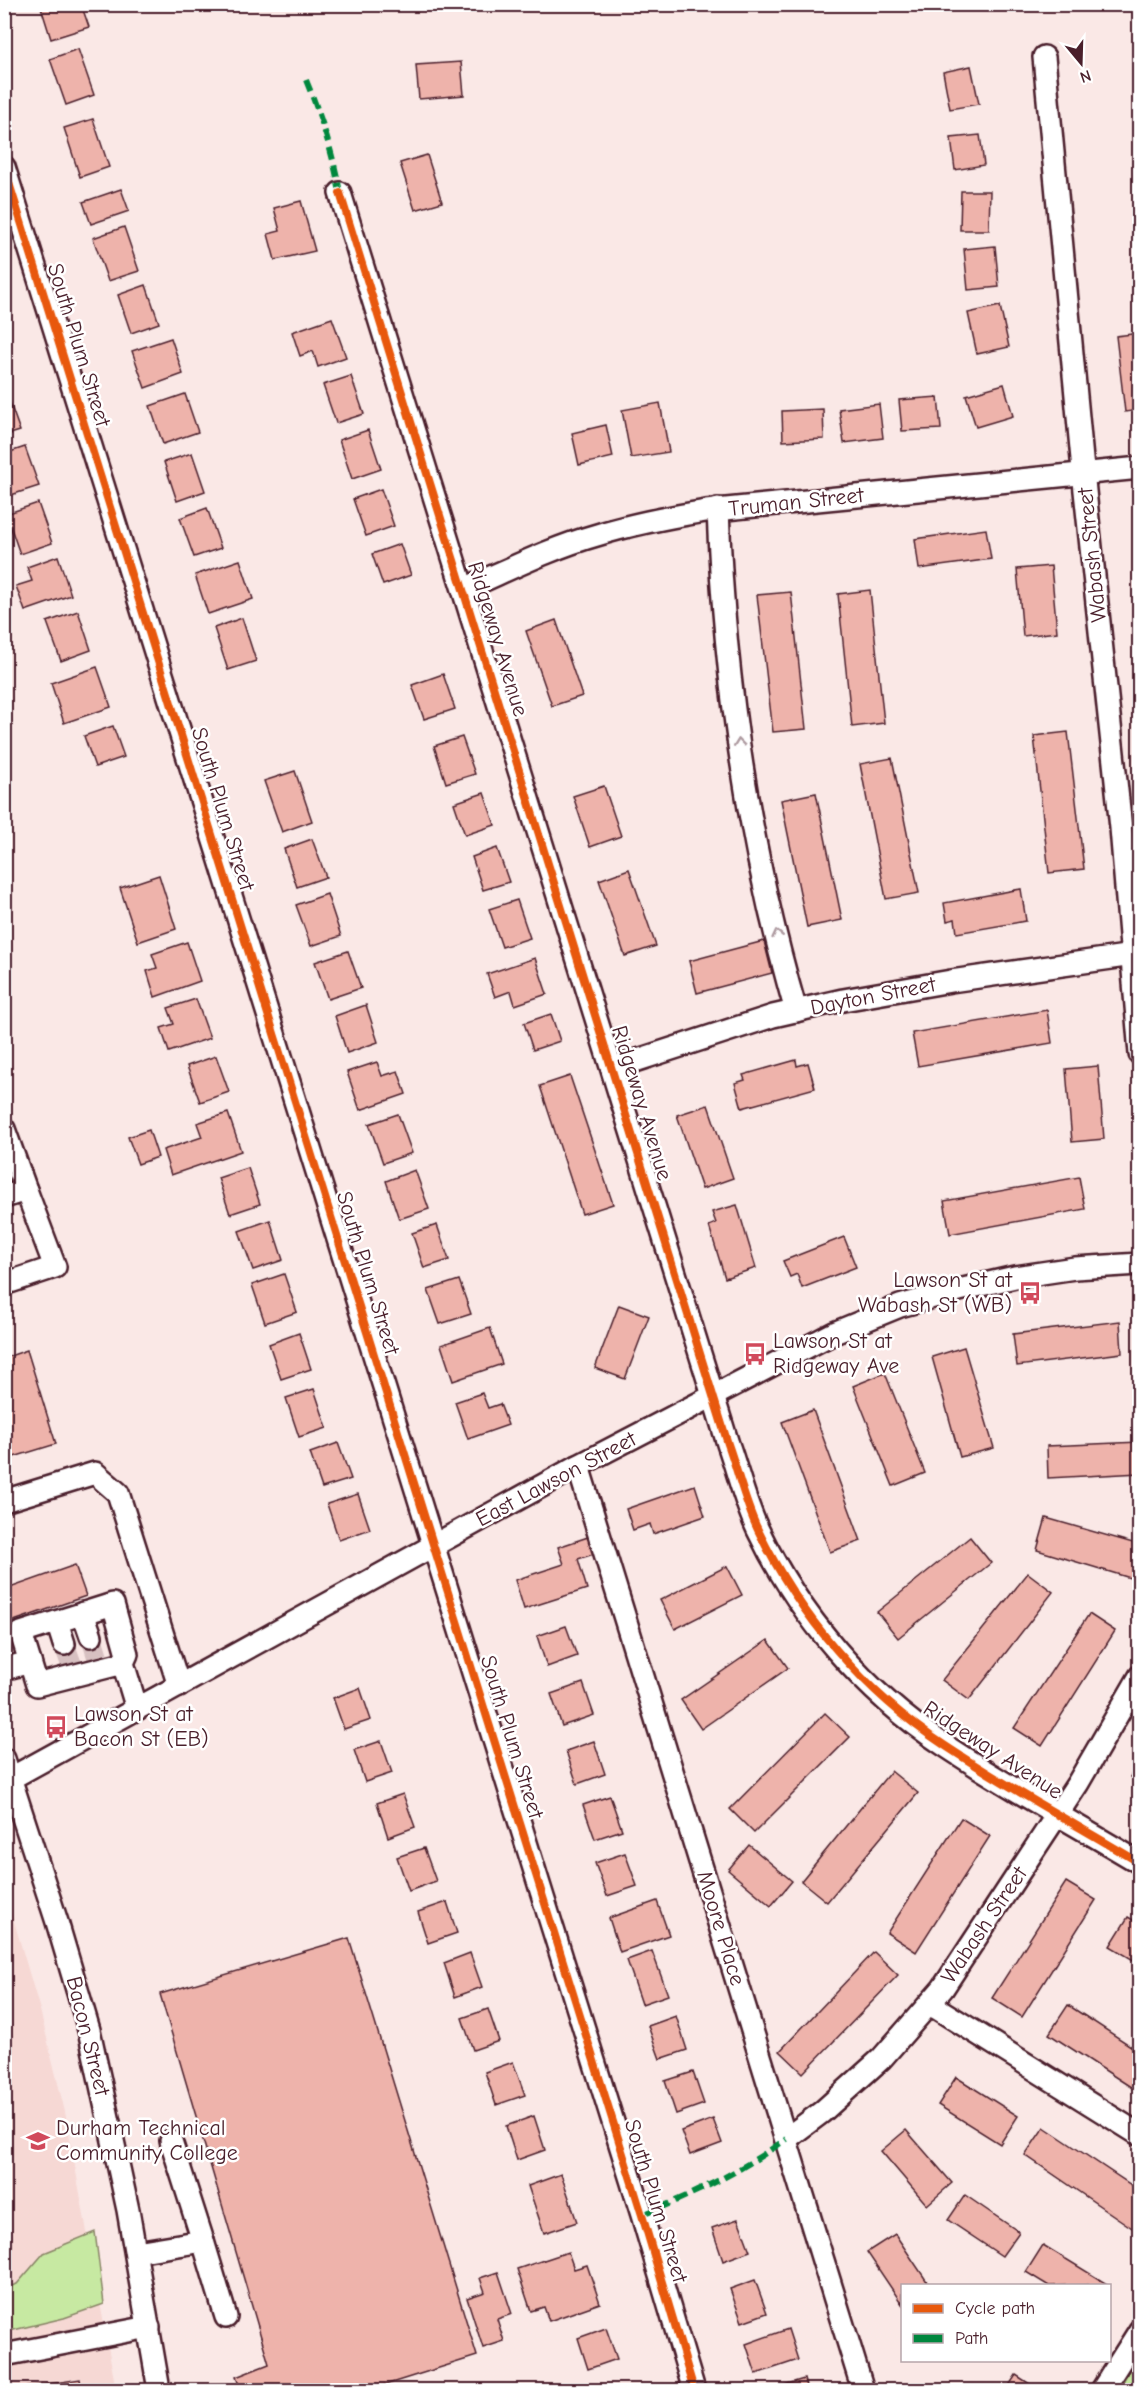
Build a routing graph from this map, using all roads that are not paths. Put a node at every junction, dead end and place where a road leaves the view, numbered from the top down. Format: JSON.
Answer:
{"nodes":[{"id":1,"x":1044,"y":57,"type":"dead end"},
{"id":2,"x":4,"y":167,"type":"edge"},
{"id":3,"x":340,"y":193,"type":"dead end"},
{"id":4,"x":1140,"y":468,"type":"edge"},
{"id":5,"x":1083,"y":474,"type":"junction"},
{"id":6,"x":718,"y":509,"type":"junction"},
{"id":7,"x":464,"y":590,"type":"junction"},
{"id":8,"x":1136,"y":954,"type":"edge"},
{"id":9,"x":796,"y":1011,"type":"junction"},
{"id":10,"x":1140,"y":1054,"type":"edge"},
{"id":11,"x":613,"y":1068,"type":"junction"},
{"id":12,"x":4,"y":1129,"type":"edge"},
{"id":13,"x":26,"y":1190,"type":"junction"},
{"id":14,"x":4,"y":1197,"type":"edge"},
{"id":15,"x":1140,"y":1264,"type":"edge"},
{"id":16,"x":4,"y":1284,"type":"edge"},
{"id":17,"x":713,"y":1395,"type":"junction"},
{"id":18,"x":578,"y":1466,"type":"junction"},
{"id":19,"x":4,"y":1501,"type":"edge"},
{"id":20,"x":434,"y":1546,"type":"junction"},
{"id":21,"x":83,"y":1613,"type":"junction"},
{"id":22,"x":57,"y":1622,"type":"junction"},
{"id":23,"x":91,"y":1636,"type":"tunnel mouth"},
{"id":24,"x":64,"y":1644,"type":"tunnel mouth"},
{"id":25,"x":30,"y":1662,"type":"junction"},
{"id":26,"x":123,"y":1664,"type":"junction"},
{"id":27,"x":4,"y":1669,"type":"edge"},
{"id":28,"x":1140,"y":1676,"type":"edge"},
{"id":29,"x":179,"y":1686,"type":"junction"},
{"id":30,"x":137,"y":1709,"type":"junction"},
{"id":31,"x":7,"y":1773,"type":"edge"},
{"id":32,"x":1058,"y":1814,"type":"junction"},
{"id":33,"x":1140,"y":1863,"type":"edge"},
{"id":34,"x":930,"y":2004,"type":"junction"},
{"id":35,"x":1140,"y":2135,"type":"edge"},
{"id":36,"x":786,"y":2139,"type":"junction"},
{"id":37,"x":171,"y":2141,"type":"dead end"},
{"id":38,"x":203,"y":2241,"type":"junction"},
{"id":39,"x":136,"y":2252,"type":"junction"},
{"id":40,"x":226,"y":2317,"type":"dead end"},
{"id":41,"x":149,"y":2327,"type":"junction"},
{"id":42,"x":1140,"y":2330,"type":"edge"},
{"id":43,"x":4,"y":2355,"type":"edge"},
{"id":44,"x":159,"y":2391,"type":"edge"},
{"id":45,"x":694,"y":2391,"type":"edge"},
{"id":46,"x":863,"y":2391,"type":"edge"},
{"id":47,"x":1102,"y":2391,"type":"edge"}],
"edges":[{"from":1,"to":5,"type":"street","name":"Wabash Street"},
{"from":2,"to":20,"type":"street","name":"South Plum Street"},
{"from":3,"to":7,"type":"street","name":"Ridgeway Avenue"},
{"from":4,"to":5,"type":"street","name":"Truman Street"},
{"from":5,"to":6,"type":"street","name":"Truman Street"},
{"from":5,"to":8,"type":"street","name":"Wabash Street"},
{"from":6,"to":7,"type":"street","name":"Truman Street"},
{"from":9,"to":6,"type":"street","one_way":true},
{"from":7,"to":11,"type":"street","name":"Ridgeway Avenue"},
{"from":8,"to":9,"type":"street","name":"Dayton Street"},
{"from":8,"to":10,"type":"street","name":"Wabash Street"},
{"from":9,"to":11,"type":"street","name":"Dayton Street"},
{"from":11,"to":17,"type":"street","name":"Ridgeway Avenue"},
{"from":12,"to":13,"type":"street"},
{"from":13,"to":14,"type":"street"},
{"from":13,"to":16,"type":"street"},
{"from":15,"to":17,"type":"street","name":"East Lawson Street"},
{"from":17,"to":18,"type":"street","name":"East Lawson Street"},
{"from":17,"to":32,"type":"street","name":"Ridgeway Avenue"},
{"from":18,"to":20,"type":"street","name":"East Lawson Street"},
{"from":18,"to":36,"type":"street","name":"Moore Place"},
{"from":19,"to":29,"type":"street"},
{"from":20,"to":29,"type":"street","name":"East Lawson Street"},
{"from":20,"to":45,"type":"street","name":"South Plum Street"},
{"from":21,"to":22,"type":"street"},
{"from":21,"to":23,"type":"street"},
{"from":21,"to":26,"type":"street"},
{"from":22,"to":24,"type":"street"},
{"from":22,"to":25,"type":"street"},
{"from":25,"to":26,"type":"street"},
{"from":25,"to":27,"type":"street"},
{"from":26,"to":30,"type":"street"},
{"from":28,"to":32,"type":"street","name":"Wabash Street"},
{"from":29,"to":30,"type":"street","name":"East Lawson Street"},
{"from":30,"to":31,"type":"street","name":"East Lawson Street"},
{"from":31,"to":39,"type":"street","name":"Bacon Street"},
{"from":32,"to":33,"type":"street","name":"Ridgeway Avenue"},
{"from":32,"to":34,"type":"street","name":"Wabash Street"},
{"from":34,"to":35,"type":"street"},
{"from":34,"to":36,"type":"street","name":"Wabash Street"},
{"from":36,"to":46,"type":"street","name":"Moore Place"},
{"from":37,"to":38,"type":"street"},
{"from":38,"to":39,"type":"street"},
{"from":38,"to":40,"type":"street"},
{"from":39,"to":41,"type":"street","name":"Bacon Street"},
{"from":41,"to":43,"type":"street"},
{"from":41,"to":44,"type":"street","name":"Bacon Street"},
{"from":42,"to":47,"type":"street"}]}
